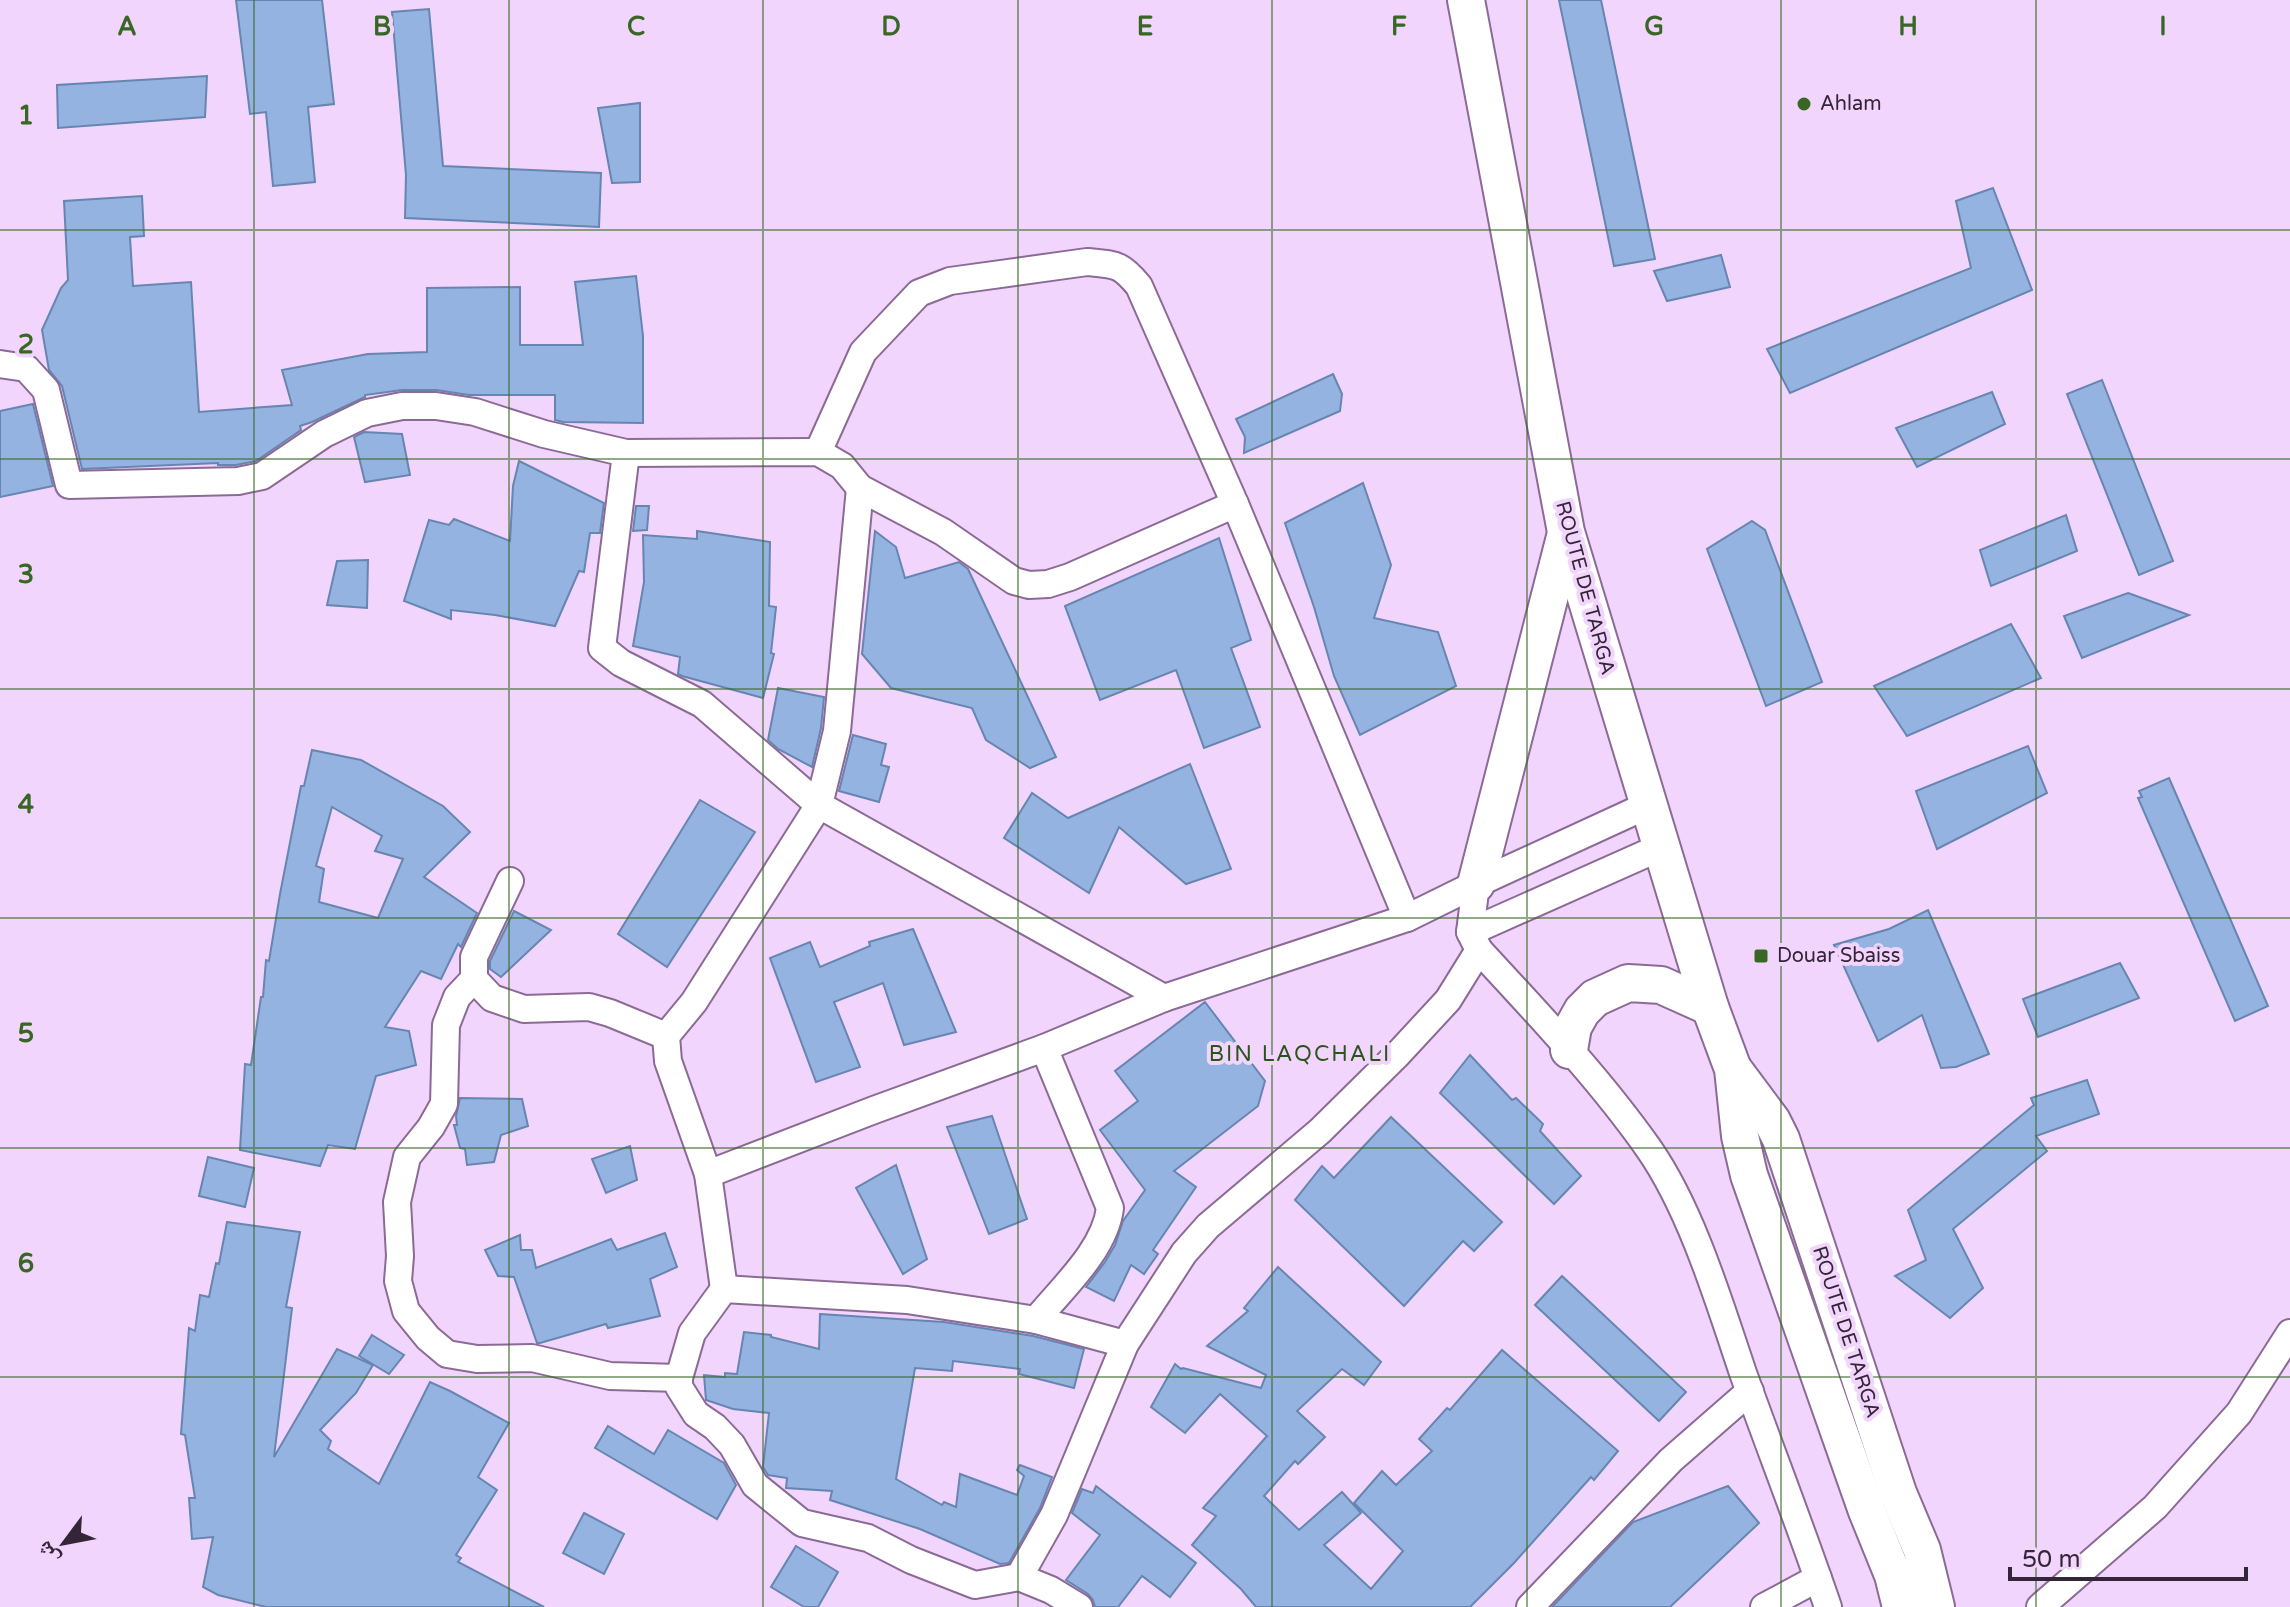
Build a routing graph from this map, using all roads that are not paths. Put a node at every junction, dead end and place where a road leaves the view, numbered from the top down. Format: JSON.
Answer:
{"nodes":[{"id":1,"x":1466,"y":0,"type":"edge"},
{"id":2,"x":0,"y":364,"type":"edge"},
{"id":3,"x":818,"y":452,"type":"junction"},
{"id":4,"x":626,"y":453,"type":"junction"},
{"id":5,"x":860,"y":488,"type":"junction"},
{"id":6,"x":1235,"y":504,"type":"junction"},
{"id":7,"x":1566,"y":532,"type":"junction"},
{"id":8,"x":819,"y":805,"type":"junction"},
{"id":9,"x":1648,"y":805,"type":"junction"},
{"id":10,"x":1661,"y":847,"type":"junction"},
{"id":11,"x":510,"y":881,"type":"dead end"},
{"id":12,"x":1476,"y":884,"type":"junction"},
{"id":13,"x":1407,"y":918,"type":"junction"},
{"id":14,"x":1475,"y":941,"type":"junction"},
{"id":15,"x":474,"y":979,"type":"junction"},
{"id":16,"x":1164,"y":998,"type":"junction"},
{"id":17,"x":1710,"y":1007,"type":"junction"},
{"id":18,"x":666,"y":1036,"type":"junction"},
{"id":19,"x":1044,"y":1048,"type":"junction"},
{"id":20,"x":1569,"y":1050,"type":"junction"},
{"id":21,"x":1733,"y":1069,"type":"junction"},
{"id":22,"x":708,"y":1174,"type":"junction"},
{"id":23,"x":724,"y":1289,"type":"junction"},
{"id":24,"x":1036,"y":1320,"type":"junction"},
{"id":25,"x":2290,"y":1333,"type":"edge"},
{"id":26,"x":1125,"y":1344,"type":"junction"},
{"id":27,"x":679,"y":1378,"type":"junction"},
{"id":28,"x":1750,"y":1391,"type":"junction"},
{"id":29,"x":1922,"y":1550,"type":"junction"},
{"id":30,"x":1019,"y":1577,"type":"junction"},
{"id":31,"x":1818,"y":1578,"type":"junction"},
{"id":32,"x":1079,"y":1607,"type":"edge"},
{"id":33,"x":1530,"y":1607,"type":"edge"},
{"id":34,"x":1764,"y":1607,"type":"edge"},
{"id":35,"x":1828,"y":1607,"type":"edge"},
{"id":36,"x":1901,"y":1607,"type":"edge"},
{"id":37,"x":1936,"y":1607,"type":"edge"},
{"id":38,"x":1956,"y":1607,"type":"edge"},
{"id":39,"x":2040,"y":1607,"type":"edge"}],
"edges":[{"from":1,"to":7,"type":"main road","name":"ROUTE DE TARGA"},
{"from":2,"to":4,"type":"street"},
{"from":3,"to":4,"type":"street"},
{"from":3,"to":5,"type":"street"},
{"from":3,"to":6,"type":"street"},
{"from":4,"to":8,"type":"street"},
{"from":5,"to":6,"type":"street"},
{"from":5,"to":8,"type":"street"},
{"from":6,"to":13,"type":"street"},
{"from":7,"to":9,"type":"main road","name":"ROUTE DE TARGA"},
{"from":7,"to":12,"type":"main road"},
{"from":8,"to":16,"type":"street"},
{"from":8,"to":18,"type":"street"},
{"from":9,"to":10,"type":"main road","name":"ROUTE DE TARGA"},
{"from":9,"to":12,"type":"street"},
{"from":10,"to":14,"type":"street"},
{"from":10,"to":17,"type":"main road","name":"ROUTE DE TARGA"},
{"from":11,"to":15,"type":"street"},
{"from":12,"to":13,"type":"street"},
{"from":12,"to":14,"type":"street"},
{"from":13,"to":16,"type":"street"},
{"from":14,"to":20,"type":"street"},
{"from":14,"to":26,"type":"street"},
{"from":15,"to":18,"type":"street"},
{"from":15,"to":27,"type":"street"},
{"from":16,"to":19,"type":"street"},
{"from":17,"to":20,"type":"main road"},
{"from":17,"to":21,"type":"main road","name":"ROUTE DE TARGA"},
{"from":18,"to":22,"type":"street"},
{"from":19,"to":22,"type":"street"},
{"from":19,"to":24,"type":"street"},
{"from":20,"to":28,"type":"street"},
{"from":21,"to":29,"type":"main road","name":"ROUTE DE TARGA"},
{"from":21,"to":36,"type":"main road","name":"ROUTE DE TARGA"},
{"from":22,"to":23,"type":"street"},
{"from":23,"to":24,"type":"street"},
{"from":23,"to":27,"type":"street"},
{"from":24,"to":26,"type":"street"},
{"from":25,"to":39,"type":"street"},
{"from":26,"to":30,"type":"street"},
{"from":27,"to":30,"type":"street"},
{"from":28,"to":31,"type":"street"},
{"from":28,"to":33,"type":"street"},
{"from":29,"to":37,"type":"main road","name":"ROUTE DE TARGA"},
{"from":29,"to":38,"type":"street"},
{"from":30,"to":32,"type":"street"},
{"from":31,"to":34,"type":"street"},
{"from":31,"to":35,"type":"street"}]}
